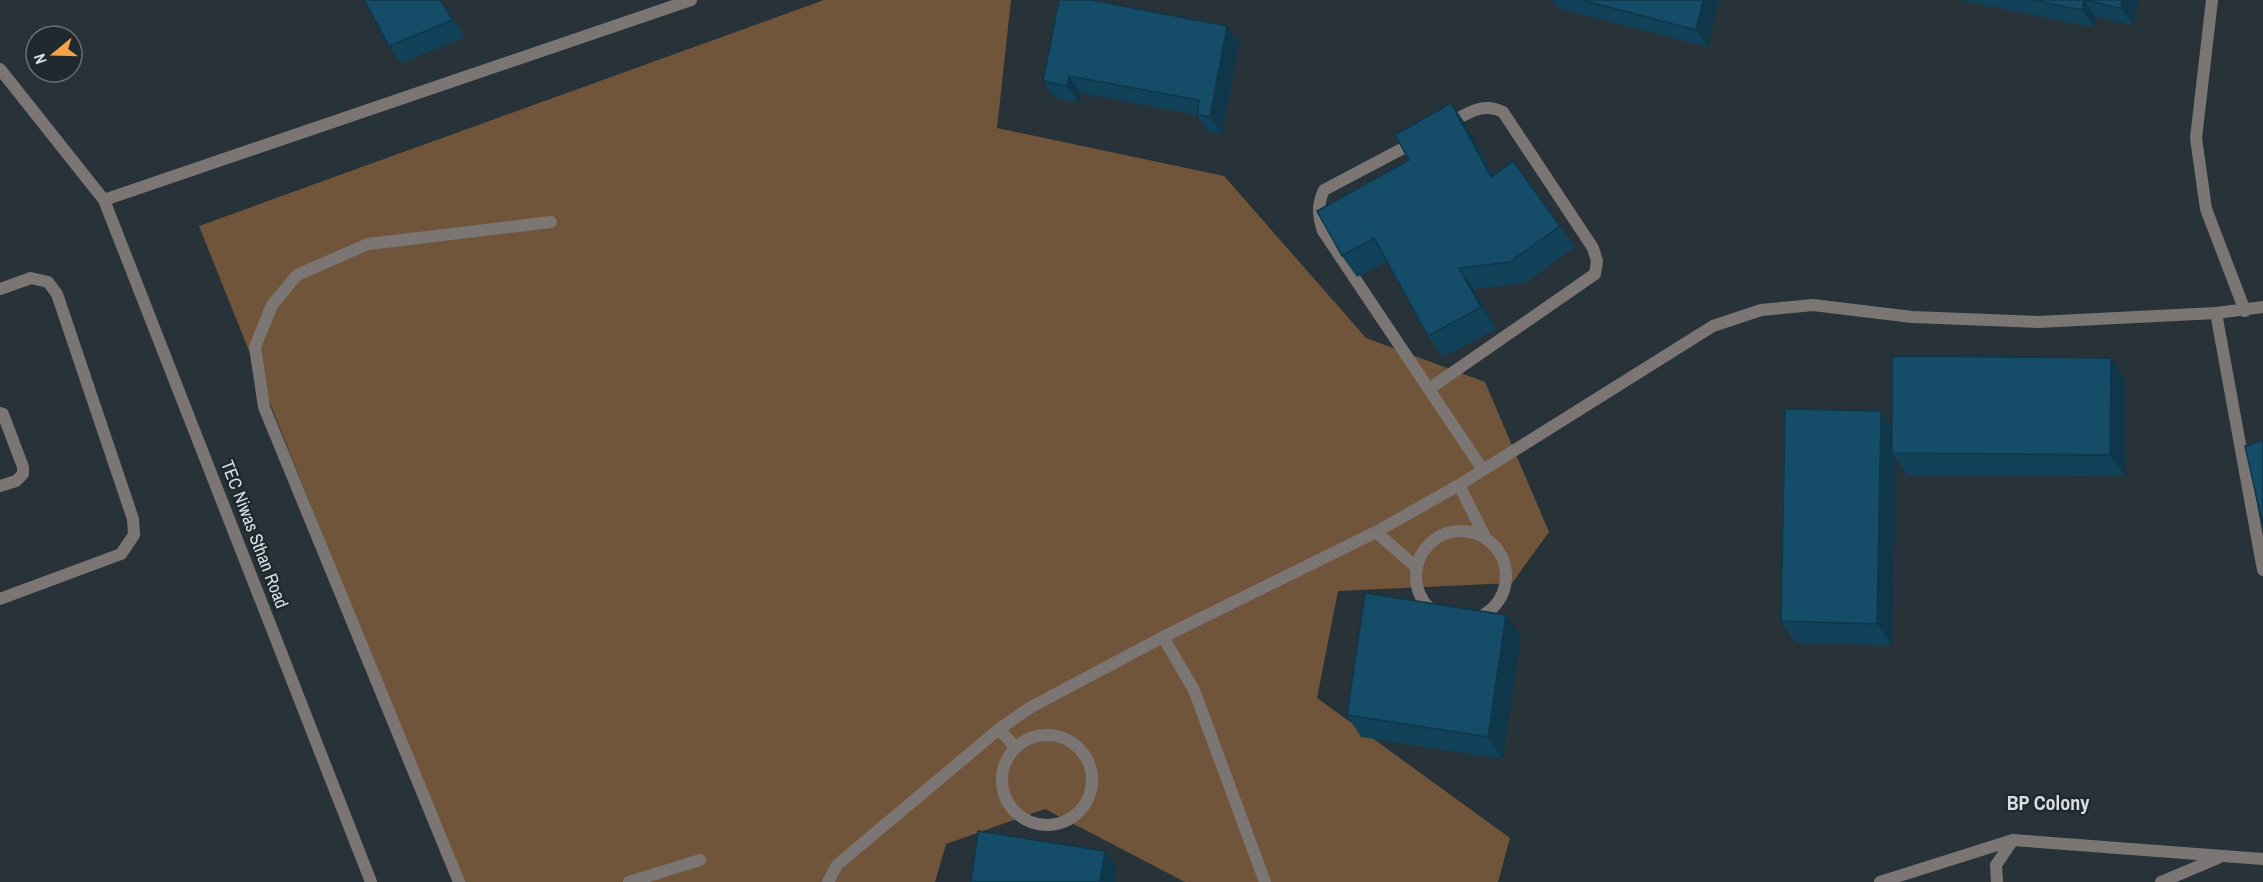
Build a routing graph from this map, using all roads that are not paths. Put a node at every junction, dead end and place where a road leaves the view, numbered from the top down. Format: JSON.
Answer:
{"nodes":[{"id":1,"x":692,"y":0,"type":"edge"},
{"id":2,"x":2212,"y":0,"type":"edge"},
{"id":3,"x":0,"y":69,"type":"edge"},
{"id":4,"x":104,"y":200,"type":"junction"},
{"id":5,"x":551,"y":222,"type":"dead end"},
{"id":6,"x":0,"y":290,"type":"edge"},
{"id":7,"x":2263,"y":307,"type":"edge"},
{"id":8,"x":2244,"y":311,"type":"junction"},
{"id":9,"x":2216,"y":313,"type":"junction"},
{"id":10,"x":1430,"y":389,"type":"junction"},
{"id":11,"x":0,"y":413,"type":"edge"},
{"id":12,"x":1483,"y":470,"type":"junction"},
{"id":13,"x":1459,"y":485,"type":"junction"},
{"id":14,"x":0,"y":486,"type":"edge"},
{"id":15,"x":1376,"y":532,"type":"junction"},
{"id":16,"x":1485,"y":537,"type":"junction"},
{"id":17,"x":1416,"y":567,"type":"junction"},
{"id":18,"x":2263,"y":570,"type":"edge"},
{"id":19,"x":0,"y":599,"type":"edge"},
{"id":20,"x":1163,"y":637,"type":"junction"},
{"id":21,"x":999,"y":729,"type":"junction"},
{"id":22,"x":1016,"y":747,"type":"junction"},
{"id":23,"x":2013,"y":840,"type":"junction"},
{"id":24,"x":2221,"y":857,"type":"junction"},
{"id":25,"x":2263,"y":859,"type":"edge"},
{"id":26,"x":700,"y":860,"type":"dead end"},
{"id":27,"x":371,"y":882,"type":"edge"},
{"id":28,"x":459,"y":882,"type":"edge"},
{"id":29,"x":629,"y":882,"type":"edge"},
{"id":30,"x":828,"y":882,"type":"edge"},
{"id":31,"x":1265,"y":882,"type":"edge"},
{"id":32,"x":1880,"y":882,"type":"edge"},
{"id":33,"x":1997,"y":882,"type":"edge"},
{"id":34,"x":2161,"y":882,"type":"edge"}],
"edges":[{"from":1,"to":4,"type":"street"},
{"from":2,"to":8,"type":"street"},
{"from":3,"to":4,"type":"street","name":"TEC Niwas Sthan Road"},
{"from":4,"to":27,"type":"street","name":"TEC Niwas Sthan Road"},
{"from":5,"to":28,"type":"street"},
{"from":6,"to":19,"type":"street"},
{"from":7,"to":8,"type":"street"},
{"from":8,"to":9,"type":"street"},
{"from":9,"to":12,"type":"street"},
{"from":9,"to":18,"type":"street"},
{"from":10,"to":10,"type":"street"},
{"from":10,"to":12,"type":"street"},
{"from":11,"to":14,"type":"street"},
{"from":12,"to":13,"type":"street"},
{"from":13,"to":15,"type":"street"},
{"from":13,"to":16,"type":"street"},
{"from":15,"to":17,"type":"street"},
{"from":15,"to":20,"type":"street"},
{"from":16,"to":17,"type":"street"},
{"from":16,"to":17,"type":"street"},
{"from":20,"to":21,"type":"street"},
{"from":20,"to":31,"type":"street"},
{"from":21,"to":22,"type":"street"},
{"from":21,"to":30,"type":"street"},
{"from":22,"to":22,"type":"street"},
{"from":23,"to":24,"type":"street"},
{"from":23,"to":32,"type":"street"},
{"from":23,"to":33,"type":"street"},
{"from":24,"to":25,"type":"street"},
{"from":24,"to":34,"type":"street"},
{"from":26,"to":29,"type":"street"}]}
